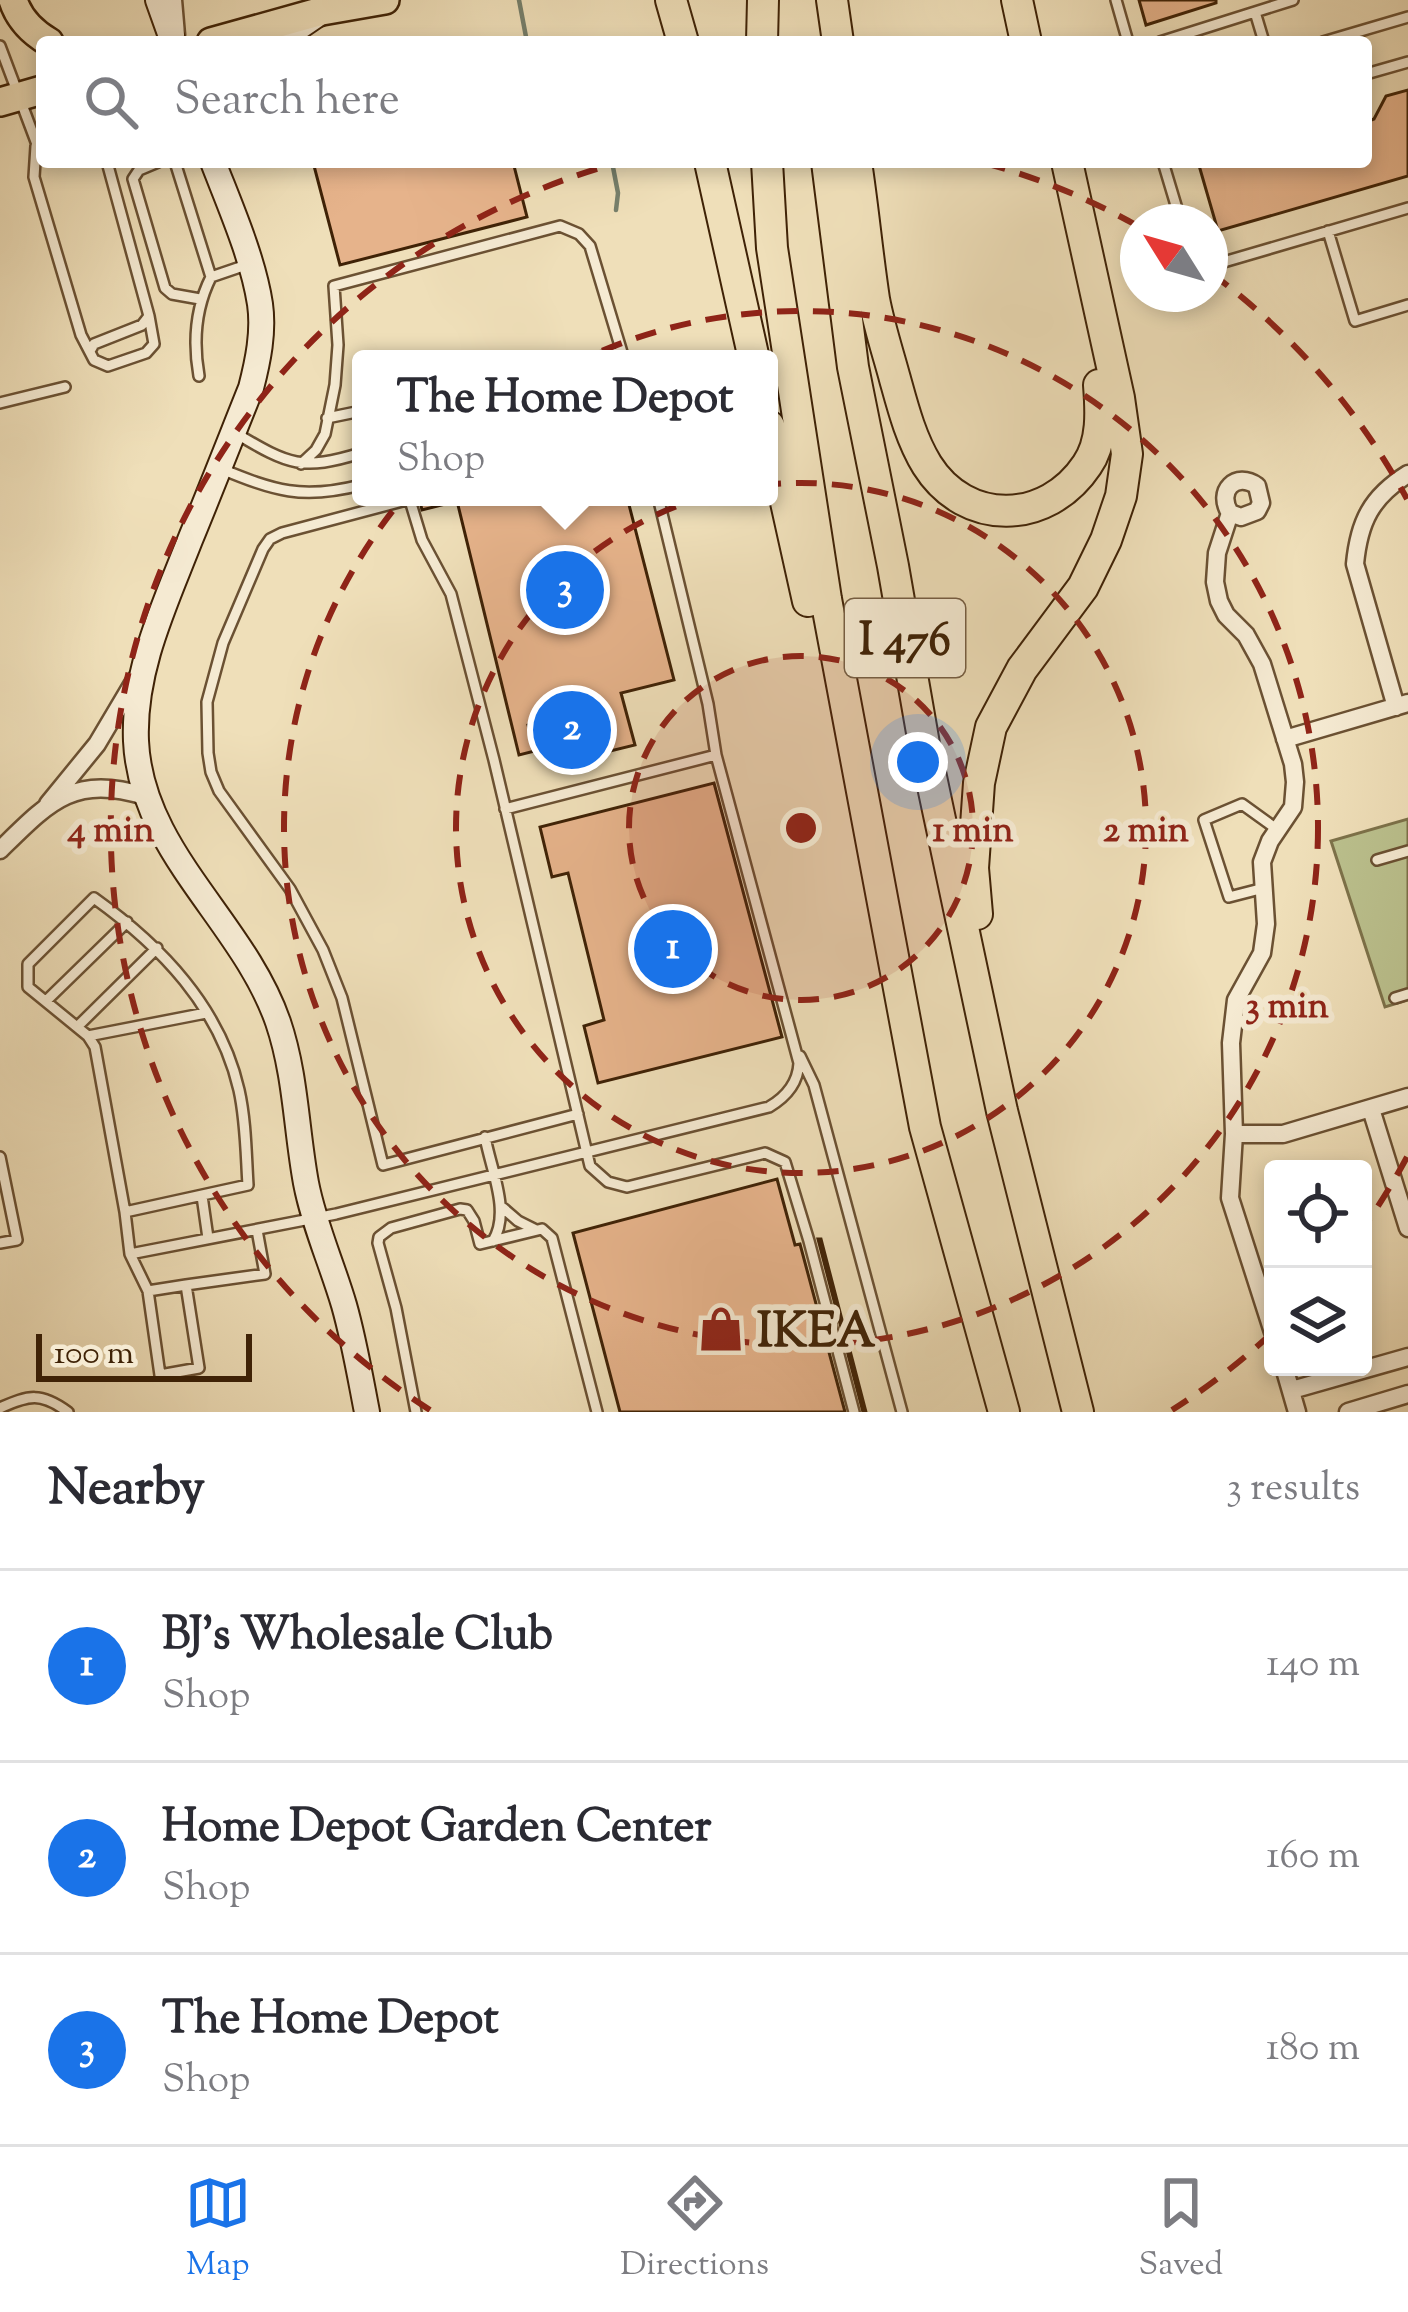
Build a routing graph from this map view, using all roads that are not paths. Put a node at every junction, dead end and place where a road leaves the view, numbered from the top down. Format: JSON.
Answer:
{"nodes":[{"id":1,"x":13,"y":0,"type":"edge"},
{"id":2,"x":158,"y":0,"type":"edge"},
{"id":3,"x":173,"y":0,"type":"edge"},
{"id":4,"x":386,"y":0,"type":"edge"},
{"id":5,"x":671,"y":0,"type":"edge"},
{"id":6,"x":763,"y":0,"type":"edge"},
{"id":7,"x":828,"y":0,"type":"edge"},
{"id":8,"x":1017,"y":0,"type":"edge"},
{"id":9,"x":1032,"y":0,"type":"edge"},
{"id":10,"x":1116,"y":0,"type":"edge"},
{"id":11,"x":1293,"y":0,"type":"edge"},
{"id":12,"x":333,"y":5,"type":"edge"},
{"id":13,"x":1255,"y":12,"type":"junction"},
{"id":14,"x":1408,"y":17,"type":"edge"},
{"id":15,"x":42,"y":36,"type":"edge"},
{"id":16,"x":173,"y":36,"type":"edge"},
{"id":17,"x":175,"y":36,"type":"edge"},
{"id":18,"x":231,"y":36,"type":"edge"},
{"id":19,"x":286,"y":36,"type":"edge"},
{"id":20,"x":681,"y":36,"type":"edge"},
{"id":21,"x":762,"y":36,"type":"edge"},
{"id":22,"x":825,"y":36,"type":"edge"},
{"id":23,"x":837,"y":36,"type":"edge"},
{"id":24,"x":1025,"y":36,"type":"edge"},
{"id":25,"x":1039,"y":36,"type":"edge"},
{"id":26,"x":1126,"y":36,"type":"edge"},
{"id":27,"x":1179,"y":36,"type":"edge"},
{"id":28,"x":1262,"y":36,"type":"edge"},
{"id":29,"x":1343,"y":36,"type":"edge"},
{"id":30,"x":0,"y":46,"type":"edge"},
{"id":31,"x":1408,"y":62,"type":"edge"},
{"id":32,"x":1372,"y":72,"type":"edge"},
{"id":33,"x":20,"y":97,"type":"edge"},
{"id":34,"x":36,"y":140,"type":"edge"},
{"id":35,"x":36,"y":166,"type":"edge"},
{"id":36,"x":109,"y":168,"type":"edge"},
{"id":37,"x":143,"y":168,"type":"edge"},
{"id":38,"x":177,"y":168,"type":"edge"},
{"id":39,"x":215,"y":168,"type":"edge"},
{"id":40,"x":231,"y":168,"type":"edge"},
{"id":41,"x":711,"y":168,"type":"edge"},
{"id":42,"x":767,"y":168,"type":"edge"},
{"id":43,"x":828,"y":168,"type":"edge"},
{"id":44,"x":857,"y":168,"type":"edge"},
{"id":45,"x":1053,"y":168,"type":"edge"},
{"id":46,"x":1068,"y":168,"type":"edge"},
{"id":47,"x":1165,"y":168,"type":"edge"},
{"id":48,"x":1176,"y":204,"type":"edge"},
{"id":49,"x":1408,"y":208,"type":"edge"},
{"id":50,"x":1328,"y":231,"type":"junction"},
{"id":51,"x":240,"y":236,"type":"junction"},
{"id":52,"x":1228,"y":261,"type":"edge"},
{"id":53,"x":249,"y":264,"type":"junction"},
{"id":54,"x":211,"y":277,"type":"junction"},
{"id":55,"x":200,"y":299,"type":"junction"},
{"id":56,"x":1408,"y":305,"type":"edge"},
{"id":57,"x":149,"y":316,"type":"junction"},
{"id":58,"x":621,"y":350,"type":"edge"},
{"id":59,"x":752,"y":350,"type":"edge"},
{"id":60,"x":89,"y":351,"type":"junction"},
{"id":61,"x":199,"y":376,"type":"dead end"},
{"id":62,"x":64,"y":387,"type":"dead end"},
{"id":63,"x":0,"y":403,"type":"edge"},
{"id":64,"x":352,"y":413,"type":"edge"},
{"id":65,"x":326,"y":418,"type":"junction"},
{"id":66,"x":233,"y":432,"type":"junction"},
{"id":67,"x":352,"y":456,"type":"edge"},
{"id":68,"x":301,"y":464,"type":"junction"},
{"id":69,"x":778,"y":466,"type":"edge"},
{"id":70,"x":219,"y":468,"type":"junction"},
{"id":71,"x":1408,"y":474,"type":"edge"},
{"id":72,"x":352,"y":487,"type":"edge"},
{"id":73,"x":380,"y":506,"type":"edge"},
{"id":74,"x":412,"y":506,"type":"edge"},
{"id":75,"x":660,"y":506,"type":"edge"},
{"id":76,"x":1230,"y":513,"type":"dead end"},
{"id":77,"x":151,"y":646,"type":"junction"},
{"id":78,"x":1402,"y":705,"type":"edge"},
{"id":79,"x":1285,"y":739,"type":"junction"},
{"id":80,"x":716,"y":755,"type":"junction"},
{"id":81,"x":145,"y":796,"type":"junction"},
{"id":82,"x":48,"y":804,"type":"junction"},
{"id":83,"x":505,"y":808,"type":"junction"},
{"id":84,"x":1278,"y":830,"type":"junction"},
{"id":85,"x":0,"y":850,"type":"edge"},
{"id":86,"x":1408,"y":851,"type":"edge"},
{"id":87,"x":1377,"y":860,"type":"dead end"},
{"id":88,"x":1264,"y":888,"type":"junction"},
{"id":89,"x":127,"y":922,"type":"junction"},
{"id":90,"x":157,"y":949,"type":"junction"},
{"id":91,"x":1408,"y":994,"type":"edge"},
{"id":92,"x":1395,"y":998,"type":"dead end"},
{"id":93,"x":46,"y":1001,"type":"junction"},
{"id":94,"x":206,"y":1013,"type":"junction"},
{"id":95,"x":77,"y":1027,"type":"junction"},
{"id":96,"x":88,"y":1036,"type":"junction"},
{"id":97,"x":795,"y":1046,"type":"junction"},
{"id":98,"x":1408,"y":1097,"type":"edge"},
{"id":99,"x":1371,"y":1109,"type":"junction"},
{"id":100,"x":1002,"y":1111,"type":"junction"},
{"id":101,"x":578,"y":1114,"type":"junction"},
{"id":102,"x":926,"y":1127,"type":"junction"},
{"id":103,"x":1234,"y":1134,"type":"junction"},
{"id":104,"x":484,"y":1138,"type":"junction"},
{"id":105,"x":586,"y":1152,"type":"junction"},
{"id":106,"x":0,"y":1157,"type":"edge"},
{"id":107,"x":492,"y":1175,"type":"junction"},
{"id":108,"x":202,"y":1196,"type":"junction"},
{"id":109,"x":502,"y":1208,"type":"junction"},
{"id":110,"x":124,"y":1212,"type":"junction"},
{"id":111,"x":314,"y":1217,"type":"junction"},
{"id":112,"x":1408,"y":1228,"type":"edge"},
{"id":113,"x":257,"y":1230,"type":"junction"},
{"id":114,"x":536,"y":1230,"type":"junction"},
{"id":115,"x":208,"y":1238,"type":"junction"},
{"id":116,"x":493,"y":1240,"type":"junction"},
{"id":117,"x":0,"y":1243,"type":"edge"},
{"id":118,"x":130,"y":1254,"type":"junction"},
{"id":119,"x":186,"y":1285,"type":"junction"},
{"id":120,"x":148,"y":1291,"type":"junction"},
{"id":121,"x":1264,"y":1304,"type":"edge"},
{"id":122,"x":1408,"y":1357,"type":"edge"},
{"id":123,"x":1287,"y":1376,"type":"edge"},
{"id":124,"x":1292,"y":1390,"type":"junction"},
{"id":125,"x":1408,"y":1394,"type":"edge"},
{"id":126,"x":0,"y":1408,"type":"edge"},
{"id":127,"x":68,"y":1412,"type":"edge"},
{"id":128,"x":367,"y":1412,"type":"edge"},
{"id":129,"x":416,"y":1412,"type":"edge"},
{"id":130,"x":596,"y":1412,"type":"edge"},
{"id":131,"x":854,"y":1412,"type":"edge"},
{"id":132,"x":902,"y":1412,"type":"edge"},
{"id":133,"x":1004,"y":1412,"type":"edge"},
{"id":134,"x":1078,"y":1412,"type":"edge"},
{"id":135,"x":1297,"y":1412,"type":"edge"},
{"id":136,"x":1348,"y":1412,"type":"edge"}],
"edges":[{"from":1,"to":15,"type":"main road"},
{"from":2,"to":16,"type":"street"},
{"from":3,"to":17,"type":"street"},
{"from":4,"to":12,"type":"main road"},
{"from":5,"to":20,"type":"highway"},
{"from":6,"to":21,"type":"highway"},
{"from":7,"to":22,"type":"highway"},
{"from":7,"to":23,"type":"highway"},
{"from":8,"to":24,"type":"highway"},
{"from":9,"to":25,"type":"highway"},
{"from":10,"to":26,"type":"lane"},
{"from":11,"to":13,"type":"lane"},
{"from":12,"to":18,"type":"main road"},
{"from":12,"to":19,"type":"street"},
{"from":13,"to":27,"type":"lane"},
{"from":13,"to":28,"type":"lane"},
{"from":14,"to":29,"type":"lane"},
{"from":30,"to":33,"type":"lane"},
{"from":31,"to":32,"type":"lane"},
{"from":33,"to":34,"type":"lane"},
{"from":35,"to":60,"type":"lane"},
{"from":36,"to":57,"type":"lane"},
{"from":37,"to":55,"type":"lane"},
{"from":38,"to":54,"type":"lane"},
{"from":39,"to":51,"type":"street"},
{"from":40,"to":51,"type":"street"},
{"from":41,"to":59,"type":"highway"},
{"from":42,"to":102,"type":"highway","number":"I 476"},
{"from":43,"to":100,"type":"highway","number":"I 476"},
{"from":44,"to":45,"type":"highway"},
{"from":46,"to":100,"type":"highway"},
{"from":47,"to":48,"type":"lane"},
{"from":49,"to":50,"type":"lane"},
{"from":50,"to":52,"type":"lane"},
{"from":50,"to":56,"type":"lane"},
{"from":51,"to":53,"type":"street"},
{"from":53,"to":54,"type":"lane"},
{"from":53,"to":66,"type":"street"},
{"from":54,"to":55,"type":"lane"},
{"from":55,"to":61,"type":"lane"},
{"from":57,"to":60,"type":"lane"},
{"from":57,"to":60,"type":"lane"},
{"from":58,"to":65,"type":"lane"},
{"from":62,"to":63,"type":"lane"},
{"from":64,"to":65,"type":"lane"},
{"from":65,"to":68,"type":"lane"},
{"from":66,"to":68,"type":"lane"},
{"from":66,"to":70,"type":"street"},
{"from":67,"to":68,"type":"lane"},
{"from":69,"to":102,"type":"highway"},
{"from":70,"to":72,"type":"lane"},
{"from":70,"to":77,"type":"street"},
{"from":71,"to":78,"type":"street"},
{"from":73,"to":104,"type":"lane"},
{"from":74,"to":83,"type":"lane"},
{"from":75,"to":80,"type":"lane"},
{"from":76,"to":79,"type":"street"},
{"from":77,"to":81,"type":"street"},
{"from":77,"to":82,"type":"street"},
{"from":78,"to":79,"type":"street"},
{"from":79,"to":84,"type":"street"},
{"from":80,"to":83,"type":"lane"},
{"from":80,"to":97,"type":"lane"},
{"from":81,"to":82,"type":"street"},
{"from":81,"to":111,"type":"street"},
{"from":82,"to":85,"type":"street"},
{"from":83,"to":101,"type":"lane"},
{"from":84,"to":88,"type":"street"},
{"from":84,"to":88,"type":"lane"},
{"from":86,"to":87,"type":"lane"},
{"from":88,"to":103,"type":"street"},
{"from":89,"to":90,"type":"lane"},
{"from":89,"to":93,"type":"lane"},
{"from":89,"to":93,"type":"lane"},
{"from":90,"to":94,"type":"lane"},
{"from":90,"to":95,"type":"lane"},
{"from":91,"to":92,"type":"lane"},
{"from":93,"to":95,"type":"lane"},
{"from":94,"to":96,"type":"lane"},
{"from":94,"to":108,"type":"lane"},
{"from":95,"to":96,"type":"lane"},
{"from":96,"to":110,"type":"lane"},
{"from":97,"to":105,"type":"lane"},
{"from":97,"to":132,"type":"lane"},
{"from":98,"to":99,"type":"street"},
{"from":99,"to":103,"type":"street"},
{"from":99,"to":112,"type":"street"},
{"from":100,"to":134,"type":"highway","number":"I 476"},
{"from":101,"to":104,"type":"lane"},
{"from":101,"to":105,"type":"lane"},
{"from":102,"to":133,"type":"highway","number":"I 476"},
{"from":103,"to":121,"type":"street"},
{"from":104,"to":107,"type":"lane"},
{"from":105,"to":107,"type":"lane"},
{"from":105,"to":131,"type":"lane"},
{"from":106,"to":117,"type":"lane"},
{"from":107,"to":109,"type":"lane"},
{"from":107,"to":111,"type":"lane"},
{"from":108,"to":110,"type":"lane"},
{"from":108,"to":115,"type":"lane"},
{"from":109,"to":114,"type":"lane"},
{"from":109,"to":116,"type":"lane"},
{"from":110,"to":118,"type":"lane"},
{"from":111,"to":113,"type":"lane"},
{"from":111,"to":128,"type":"street"},
{"from":113,"to":115,"type":"lane"},
{"from":113,"to":119,"type":"lane"},
{"from":114,"to":116,"type":"lane"},
{"from":114,"to":130,"type":"lane"},
{"from":115,"to":118,"type":"lane"},
{"from":116,"to":129,"type":"lane"},
{"from":118,"to":120,"type":"lane"},
{"from":119,"to":120,"type":"lane"},
{"from":119,"to":120,"type":"lane"},
{"from":122,"to":124,"type":"street"},
{"from":123,"to":124,"type":"street"},
{"from":124,"to":135,"type":"street"},
{"from":125,"to":136,"type":"street"},
{"from":126,"to":127,"type":"lane"}]}
